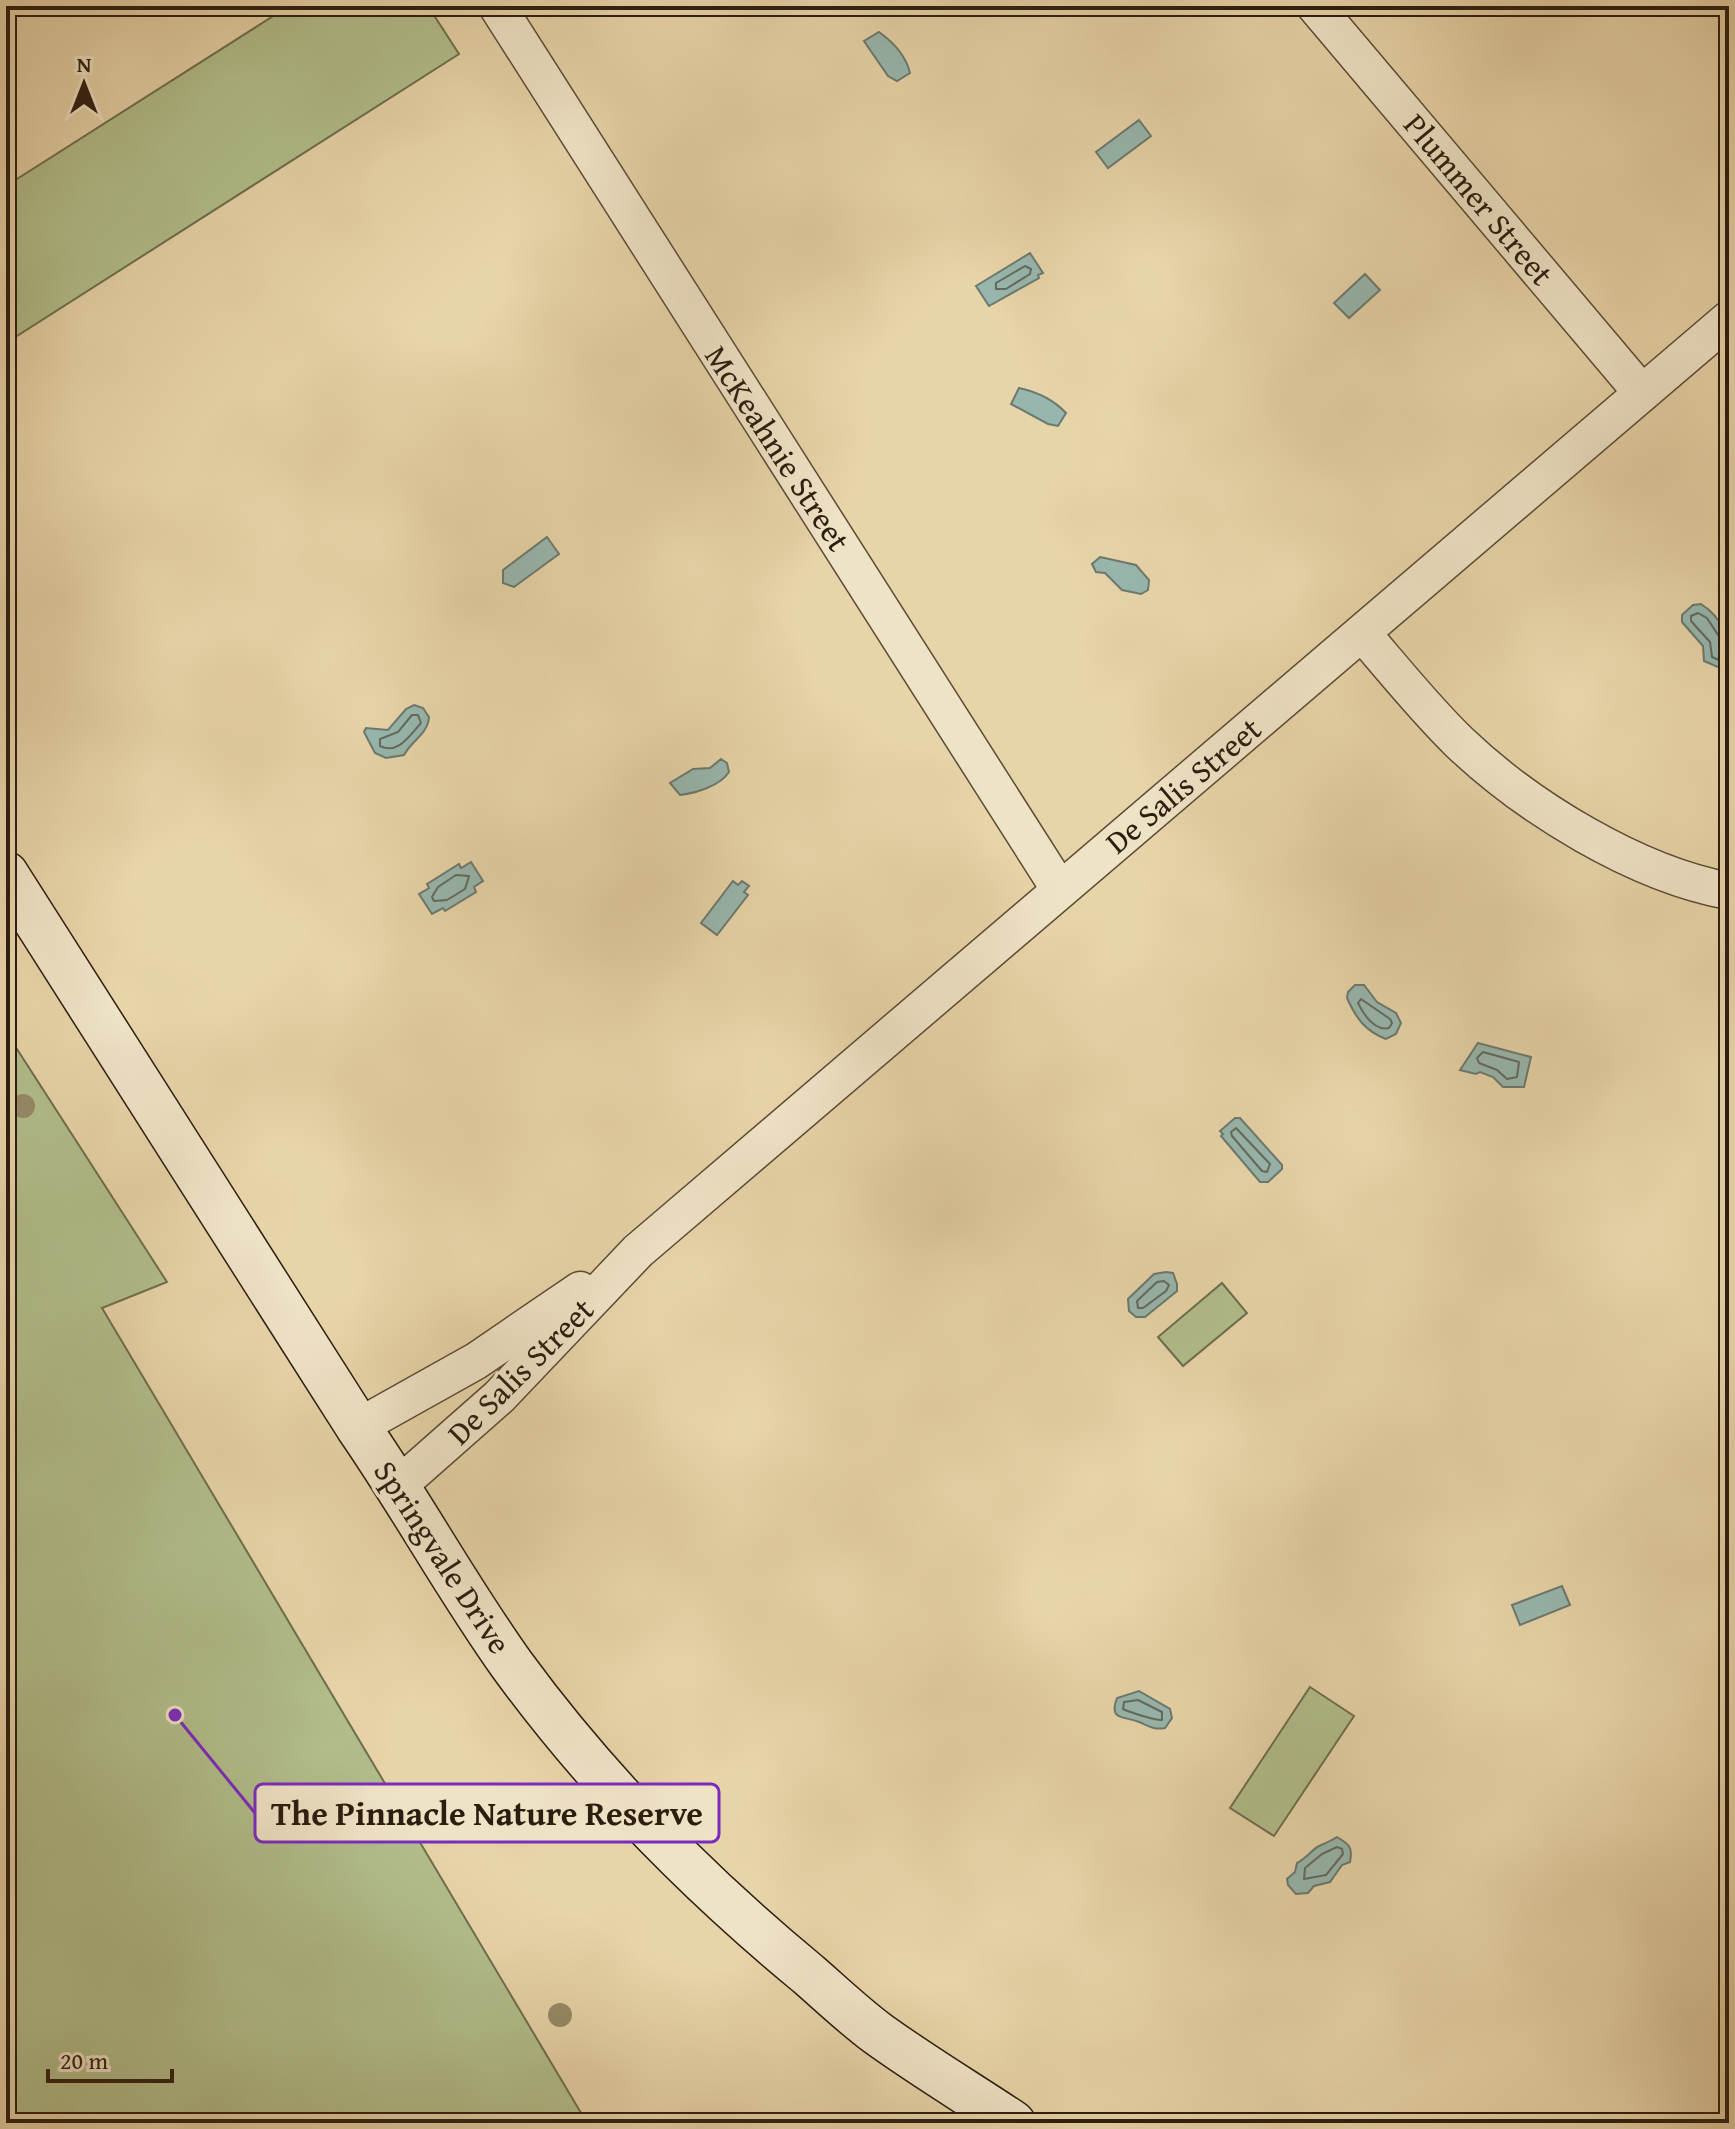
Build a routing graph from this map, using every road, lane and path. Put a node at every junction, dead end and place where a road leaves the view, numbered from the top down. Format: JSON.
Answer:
{"nodes":[{"id":1,"x":497,"y":6,"type":"edge"},
{"id":2,"x":1315,"y":6,"type":"edge"},
{"id":3,"x":1729,"y":319,"type":"edge"},
{"id":4,"x":1642,"y":393,"type":"junction"},
{"id":5,"x":1362,"y":633,"type":"junction"},
{"id":6,"x":6,"y":874,"type":"edge"},
{"id":7,"x":1060,"y":890,"type":"junction"},
{"id":8,"x":1729,"y":891,"type":"edge"},
{"id":9,"x":638,"y":1251,"type":"junction"},
{"id":10,"x":358,"y":1427,"type":"junction"},
{"id":11,"x":398,"y":1486,"type":"junction"},
{"id":12,"x":1013,"y":2123,"type":"edge"}],
"edges":[{"from":1,"to":7,"type":"street","name":"McKeahnie Street"},
{"from":2,"to":4,"type":"street","name":"Plummer Street"},
{"from":3,"to":4,"type":"street","name":"De Salis Street"},
{"from":4,"to":5,"type":"street","name":"De Salis Street"},
{"from":5,"to":7,"type":"street","name":"De Salis Street"},
{"from":5,"to":8,"type":"street"},
{"from":6,"to":10,"type":"main road","name":"Springvale Drive"},
{"from":7,"to":9,"type":"street","name":"De Salis Street"},
{"from":9,"to":10,"type":"street","name":"De Salis Street"},
{"from":9,"to":11,"type":"street","name":"De Salis Street"},
{"from":10,"to":11,"type":"main road","name":"Springvale Drive"},
{"from":11,"to":12,"type":"main road","name":"Springvale Drive"}]}
